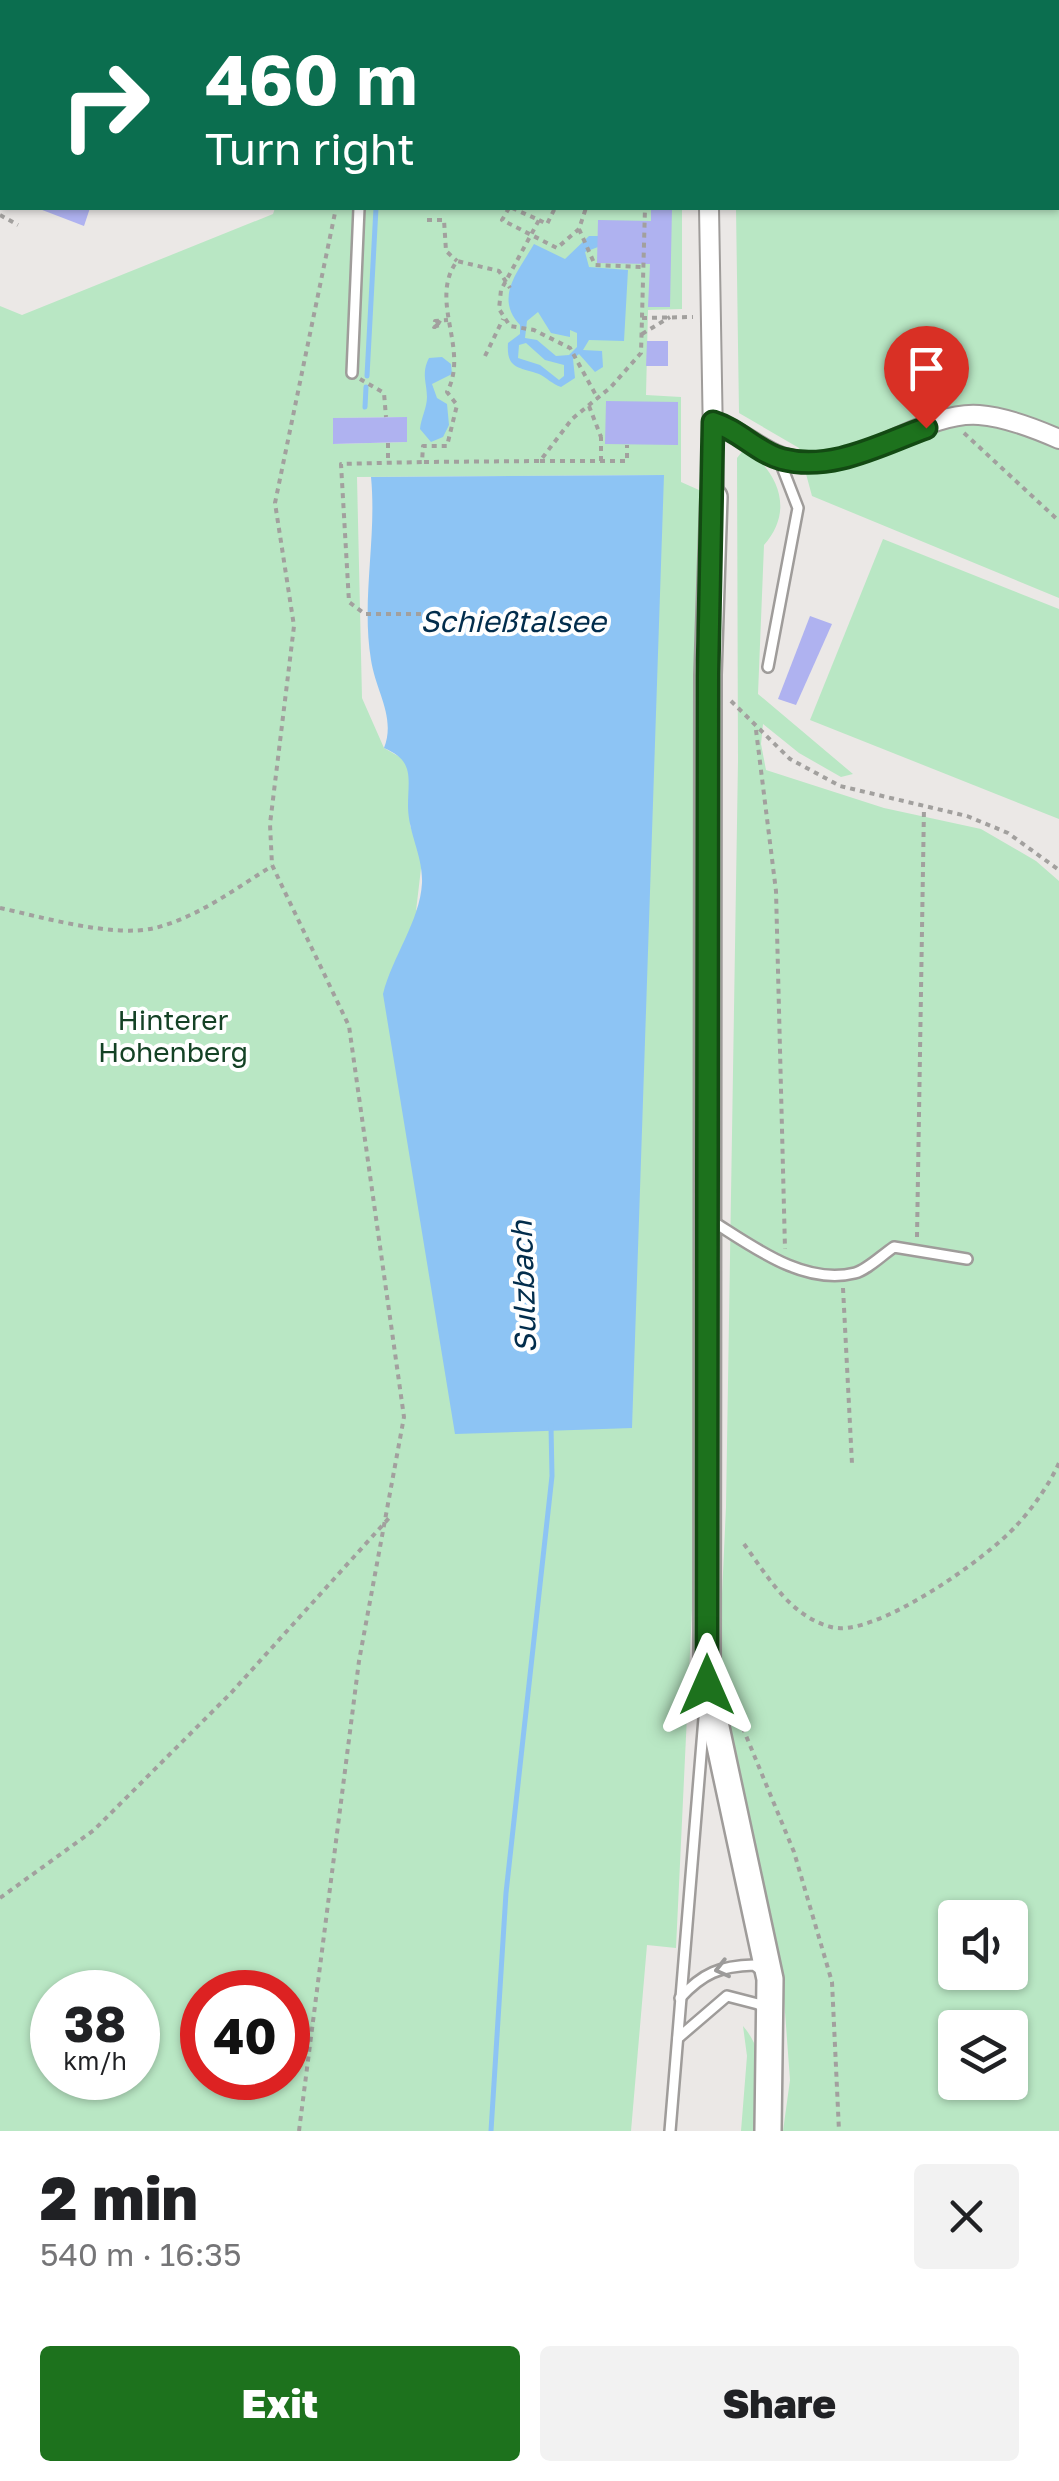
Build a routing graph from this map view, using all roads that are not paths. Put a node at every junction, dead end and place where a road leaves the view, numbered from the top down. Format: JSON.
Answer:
{"nodes":[{"id":1,"x":359,"y":210,"type":"edge"},
{"id":2,"x":710,"y":210,"type":"edge"},
{"id":3,"x":352,"y":374,"type":"road end"},
{"id":4,"x":713,"y":422,"type":"junction"},
{"id":5,"x":1059,"y":439,"type":"edge"},
{"id":6,"x":779,"y":459,"type":"junction"},
{"id":7,"x":714,"y":497,"type":"joint"},
{"id":8,"x":768,"y":666,"type":"dead end"},
{"id":9,"x":708,"y":1219,"type":"junction"},
{"id":10,"x":967,"y":1259,"type":"dead end"},
{"id":11,"x":707,"y":1685,"type":"junction"},
{"id":12,"x":770,"y":1979,"type":"junction"},
{"id":13,"x":679,"y":1999,"type":"junction"},
{"id":14,"x":772,"y":2016,"type":"junction"},
{"id":15,"x":678,"y":2038,"type":"junction"},
{"id":16,"x":670,"y":2131,"type":"edge"},
{"id":17,"x":768,"y":2131,"type":"edge"}],
"edges":[{"from":1,"to":3,"type":"lane"},
{"from":2,"to":4,"type":"street"},
{"from":4,"to":6,"type":"street"},
{"from":4,"to":7,"type":"street"},
{"from":5,"to":6,"type":"street"},
{"from":6,"to":8,"type":"lane"},
{"from":7,"to":9,"type":"street"},
{"from":9,"to":10,"type":"lane"},
{"from":9,"to":11,"type":"street"},
{"from":11,"to":12,"type":"street"},
{"from":11,"to":13,"type":"lane"},
{"from":12,"to":13,"type":"lane","one_way":true},
{"from":12,"to":14,"type":"street"},
{"from":13,"to":15,"type":"lane"},
{"from":14,"to":15,"type":"lane"},
{"from":14,"to":17,"type":"street"},
{"from":15,"to":16,"type":"lane"}]}
